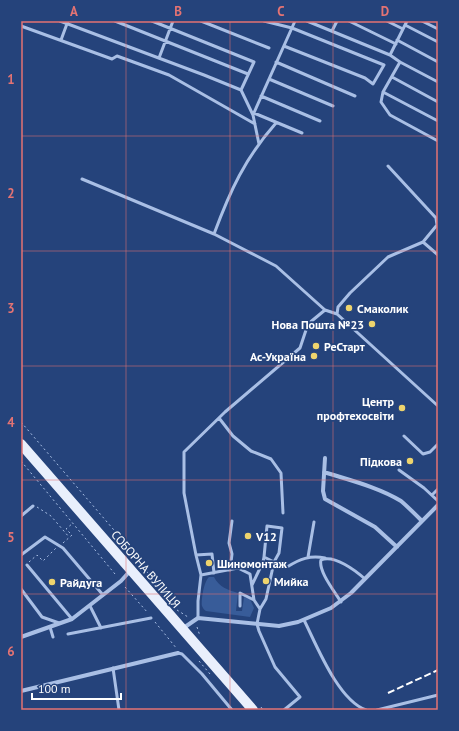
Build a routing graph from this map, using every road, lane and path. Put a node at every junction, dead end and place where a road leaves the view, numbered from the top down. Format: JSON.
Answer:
{"nodes":[{"id":1,"x":60,"y":21,"type":"edge"},
{"id":2,"x":115,"y":21,"type":"edge"},
{"id":3,"x":152,"y":21,"type":"edge"},
{"id":4,"x":173,"y":21,"type":"edge"},
{"id":5,"x":200,"y":21,"type":"edge"},
{"id":6,"x":264,"y":21,"type":"edge"},
{"id":7,"x":295,"y":21,"type":"edge"},
{"id":8,"x":308,"y":21,"type":"edge"},
{"id":9,"x":337,"y":21,"type":"edge"},
{"id":10,"x":349,"y":21,"type":"edge"},
{"id":11,"x":387,"y":21,"type":"edge"},
{"id":12,"x":422,"y":21,"type":"edge"},
{"id":13,"x":68,"y":22,"type":"edge"},
{"id":14,"x":314,"y":22,"type":"edge"},
{"id":15,"x":406,"y":23,"type":"edge"},
{"id":16,"x":21,"y":26,"type":"edge"},
{"id":17,"x":170,"y":28,"type":"junction"},
{"id":18,"x":292,"y":28,"type":"junction"},
{"id":19,"x":403,"y":29,"type":"junction"},
{"id":20,"x":438,"y":29,"type":"edge"},
{"id":21,"x":332,"y":31,"type":"junction"},
{"id":22,"x":61,"y":40,"type":"junction"},
{"id":23,"x":166,"y":41,"type":"junction"},
{"id":24,"x":396,"y":42,"type":"junction"},
{"id":25,"x":438,"y":42,"type":"edge"},
{"id":26,"x":284,"y":46,"type":"junction"},
{"id":27,"x":269,"y":48,"type":"dead end"},
{"id":28,"x":390,"y":55,"type":"junction"},
{"id":29,"x":159,"y":58,"type":"junction"},
{"id":30,"x":276,"y":62,"type":"junction"},
{"id":31,"x":400,"y":62,"type":"junction"},
{"id":32,"x":438,"y":62,"type":"edge"},
{"id":33,"x":248,"y":74,"type":"junction"},
{"id":34,"x":392,"y":77,"type":"junction"},
{"id":35,"x":269,"y":79,"type":"junction"},
{"id":36,"x":438,"y":82,"type":"edge"},
{"id":37,"x":241,"y":90,"type":"junction"},
{"id":38,"x":383,"y":92,"type":"junction"},
{"id":39,"x":261,"y":96,"type":"junction"},
{"id":40,"x":355,"y":96,"type":"dead end"},
{"id":41,"x":438,"y":102,"type":"edge"},
{"id":42,"x":333,"y":106,"type":"dead end"},
{"id":43,"x":253,"y":114,"type":"junction"},
{"id":44,"x":320,"y":121,"type":"dead end"},
{"id":45,"x":438,"y":121,"type":"edge"},
{"id":46,"x":276,"y":123,"type":"junction"},
{"id":47,"x":255,"y":124,"type":"junction"},
{"id":48,"x":302,"y":133,"type":"dead end"},
{"id":49,"x":438,"y":141,"type":"edge"},
{"id":50,"x":259,"y":144,"type":"junction"},
{"id":51,"x":388,"y":166,"type":"dead end"},
{"id":52,"x":82,"y":179,"type":"dead end"},
{"id":53,"x":437,"y":216,"type":"edge"},
{"id":54,"x":214,"y":234,"type":"junction"},
{"id":55,"x":423,"y":242,"type":"junction"},
{"id":56,"x":438,"y":255,"type":"edge"},
{"id":57,"x":325,"y":310,"type":"junction"},
{"id":58,"x":338,"y":314,"type":"junction"},
{"id":59,"x":438,"y":406,"type":"edge"},
{"id":60,"x":219,"y":418,"type":"junction"},
{"id":61,"x":21,"y":422,"type":"edge"},
{"id":62,"x":404,"y":436,"type":"dead end"},
{"id":63,"x":21,"y":444,"type":"edge"},
{"id":64,"x":438,"y":444,"type":"edge"},
{"id":65,"x":325,"y":458,"type":"dead end"},
{"id":66,"x":21,"y":461,"type":"edge"},
{"id":67,"x":399,"y":470,"type":"dead end"},
{"id":68,"x":324,"y":472,"type":"junction"},
{"id":69,"x":438,"y":489,"type":"edge"},
{"id":70,"x":432,"y":495,"type":"junction"},
{"id":71,"x":438,"y":501,"type":"edge"},
{"id":72,"x":438,"y":505,"type":"edge"},
{"id":73,"x":33,"y":506,"type":"joint"},
{"id":74,"x":283,"y":513,"type":"dead end"},
{"id":75,"x":21,"y":516,"type":"edge"},
{"id":76,"x":232,"y":521,"type":"dead end"},
{"id":77,"x":422,"y":521,"type":"junction"},
{"id":78,"x":314,"y":522,"type":"dead end"},
{"id":79,"x":73,"y":523,"type":"junction"},
{"id":80,"x":69,"y":537,"type":"junction"},
{"id":81,"x":64,"y":542,"type":"dead end"},
{"id":82,"x":59,"y":546,"type":"junction"},
{"id":83,"x":397,"y":547,"type":"junction"},
{"id":84,"x":21,"y":555,"type":"edge"},
{"id":85,"x":196,"y":555,"type":"junction"},
{"id":86,"x":264,"y":557,"type":"junction"},
{"id":87,"x":308,"y":557,"type":"junction"},
{"id":88,"x":325,"y":558,"type":"junction"},
{"id":89,"x":274,"y":562,"type":"junction"},
{"id":90,"x":27,"y":565,"type":"joint"},
{"id":91,"x":287,"y":567,"type":"dead end"},
{"id":92,"x":130,"y":570,"type":"junction"},
{"id":93,"x":230,"y":570,"type":"junction"},
{"id":94,"x":214,"y":573,"type":"junction"},
{"id":95,"x":115,"y":574,"type":"dead end"},
{"id":96,"x":201,"y":575,"type":"junction"},
{"id":97,"x":365,"y":579,"type":"junction"},
{"id":98,"x":252,"y":585,"type":"junction"},
{"id":99,"x":21,"y":589,"type":"edge"},
{"id":100,"x":163,"y":594,"type":"dead end"},
{"id":101,"x":103,"y":595,"type":"junction"},
{"id":102,"x":254,"y":600,"type":"junction"},
{"id":103,"x":341,"y":602,"type":"junction"},
{"id":104,"x":90,"y":606,"type":"junction"},
{"id":105,"x":240,"y":606,"type":"dead end"},
{"id":106,"x":173,"y":607,"type":"dead end"},
{"id":107,"x":260,"y":609,"type":"junction"},
{"id":108,"x":188,"y":617,"type":"dead end"},
{"id":109,"x":151,"y":618,"type":"dead end"},
{"id":110,"x":198,"y":618,"type":"junction"},
{"id":111,"x":72,"y":619,"type":"junction"},
{"id":112,"x":304,"y":620,"type":"junction"},
{"id":113,"x":61,"y":624,"type":"junction"},
{"id":114,"x":257,"y":624,"type":"junction"},
{"id":115,"x":50,"y":628,"type":"junction"},
{"id":116,"x":101,"y":628,"type":"junction"},
{"id":117,"x":182,"y":629,"type":"junction"},
{"id":118,"x":68,"y":634,"type":"dead end"},
{"id":119,"x":21,"y":637,"type":"edge"},
{"id":120,"x":52,"y":637,"type":"dead end"},
{"id":121,"x":178,"y":653,"type":"joint"},
{"id":122,"x":113,"y":668,"type":"junction"},
{"id":123,"x":21,"y":690,"type":"edge"},
{"id":124,"x":438,"y":695,"type":"edge"},
{"id":125,"x":119,"y":710,"type":"edge"},
{"id":126,"x":232,"y":710,"type":"edge"},
{"id":127,"x":253,"y":710,"type":"edge"},
{"id":128,"x":284,"y":710,"type":"edge"},
{"id":129,"x":366,"y":710,"type":"edge"},
{"id":130,"x":377,"y":710,"type":"edge"}],
"edges":[{"from":1,"to":13,"type":"lane"},
{"from":2,"to":23,"type":"lane"},
{"from":3,"to":17,"type":"lane"},
{"from":4,"to":17,"type":"lane"},
{"from":5,"to":27,"type":"lane"},
{"from":6,"to":18,"type":"lane"},
{"from":7,"to":18,"type":"lane"},
{"from":8,"to":14,"type":"lane"},
{"from":9,"to":21,"type":"lane"},
{"from":10,"to":24,"type":"lane"},
{"from":11,"to":19,"type":"lane"},
{"from":12,"to":20,"type":"lane"},
{"from":13,"to":22,"type":"lane"},
{"from":13,"to":29,"type":"lane"},
{"from":14,"to":21,"type":"lane"},
{"from":15,"to":19,"type":"lane"},
{"from":15,"to":25,"type":"lane"},
{"from":16,"to":22,"type":"lane"},
{"from":17,"to":23,"type":"lane"},
{"from":17,"to":33,"type":"lane"},
{"from":18,"to":26,"type":"lane"},
{"from":18,"to":26,"type":"lane"},
{"from":19,"to":24,"type":"lane"},
{"from":21,"to":28,"type":"lane"},
{"from":22,"to":47,"type":"lane"},
{"from":23,"to":29,"type":"lane"},
{"from":23,"to":33,"type":"lane"},
{"from":24,"to":28,"type":"lane"},
{"from":24,"to":32,"type":"lane"},
{"from":26,"to":30,"type":"lane"},
{"from":28,"to":31,"type":"lane"},
{"from":29,"to":37,"type":"lane"},
{"from":30,"to":35,"type":"lane"},
{"from":30,"to":40,"type":"lane"},
{"from":31,"to":34,"type":"lane"},
{"from":31,"to":36,"type":"lane"},
{"from":33,"to":37,"type":"lane"},
{"from":34,"to":38,"type":"lane"},
{"from":34,"to":41,"type":"lane"},
{"from":35,"to":39,"type":"lane"},
{"from":35,"to":42,"type":"lane"},
{"from":37,"to":43,"type":"lane"},
{"from":38,"to":45,"type":"lane"},
{"from":38,"to":49,"type":"lane"},
{"from":39,"to":43,"type":"lane"},
{"from":39,"to":44,"type":"lane"},
{"from":43,"to":46,"type":"lane"},
{"from":43,"to":47,"type":"lane"},
{"from":46,"to":48,"type":"lane"},
{"from":46,"to":50,"type":"lane"},
{"from":47,"to":50,"type":"lane"},
{"from":50,"to":54,"type":"lane"},
{"from":51,"to":53,"type":"lane"},
{"from":52,"to":54,"type":"lane"},
{"from":53,"to":55,"type":"lane"},
{"from":54,"to":57,"type":"lane"},
{"from":55,"to":56,"type":"lane"},
{"from":55,"to":58,"type":"lane"},
{"from":57,"to":58,"type":"lane"},
{"from":57,"to":60,"type":"lane"},
{"from":58,"to":59,"type":"lane"},
{"from":60,"to":74,"type":"lane"},
{"from":60,"to":85,"type":"lane"},
{"from":61,"to":100,"type":"path"},
{"from":62,"to":64,"type":"lane"},
{"from":63,"to":92,"type":"main road","name":"СОБОРНА ВУЛИЦЯ"},
{"from":65,"to":68,"type":"street"},
{"from":66,"to":79,"type":"path"},
{"from":67,"to":70,"type":"lane"},
{"from":68,"to":77,"type":"street"},
{"from":68,"to":83,"type":"street"},
{"from":69,"to":70,"type":"lane"},
{"from":70,"to":71,"type":"lane"},
{"from":72,"to":77,"type":"street"},
{"from":73,"to":75,"type":"lane"},
{"from":73,"to":80,"type":"path"},
{"from":76,"to":93,"type":"lane"},
{"from":77,"to":83,"type":"street"},
{"from":78,"to":87,"type":"lane"},
{"from":79,"to":80,"type":"path"},
{"from":79,"to":95,"type":"path"},
{"from":80,"to":81,"type":"path"},
{"from":82,"to":84,"type":"lane"},
{"from":82,"to":90,"type":"path"},
{"from":82,"to":101,"type":"lane"},
{"from":83,"to":97,"type":"street"},
{"from":85,"to":94,"type":"lane"},
{"from":85,"to":96,"type":"lane"},
{"from":86,"to":89,"type":"lane"},
{"from":86,"to":89,"type":"lane"},
{"from":86,"to":98,"type":"lane"},
{"from":87,"to":88,"type":"lane"},
{"from":87,"to":91,"type":"lane"},
{"from":88,"to":97,"type":"lane"},
{"from":88,"to":103,"type":"lane"},
{"from":89,"to":107,"type":"lane"},
{"from":90,"to":111,"type":"lane"},
{"from":92,"to":101,"type":"street"},
{"from":92,"to":117,"type":"main road","name":"СОБОРНА ВУЛИЦЯ"},
{"from":93,"to":94,"type":"lane"},
{"from":93,"to":98,"type":"lane"},
{"from":94,"to":96,"type":"lane"},
{"from":96,"to":110,"type":"lane"},
{"from":97,"to":103,"type":"street"},
{"from":98,"to":102,"type":"lane"},
{"from":99,"to":113,"type":"lane"},
{"from":101,"to":104,"type":"street"},
{"from":102,"to":105,"type":"lane"},
{"from":102,"to":107,"type":"lane"},
{"from":103,"to":112,"type":"street"},
{"from":104,"to":111,"type":"street"},
{"from":104,"to":116,"type":"lane"},
{"from":106,"to":108,"type":"path"},
{"from":107,"to":114,"type":"lane"},
{"from":109,"to":116,"type":"lane"},
{"from":110,"to":114,"type":"street"},
{"from":110,"to":117,"type":"street"},
{"from":111,"to":113,"type":"street"},
{"from":112,"to":114,"type":"street"},
{"from":112,"to":129,"type":"lane"},
{"from":113,"to":115,"type":"street"},
{"from":114,"to":128,"type":"lane"},
{"from":115,"to":119,"type":"street"},
{"from":115,"to":120,"type":"lane"},
{"from":116,"to":118,"type":"lane"},
{"from":117,"to":127,"type":"main road","name":"СОБОРНА ВУЛИЦЯ"},
{"from":121,"to":122,"type":"street"},
{"from":121,"to":126,"type":"lane"},
{"from":122,"to":123,"type":"street"},
{"from":122,"to":125,"type":"lane"},
{"from":124,"to":130,"type":"lane"}]}
